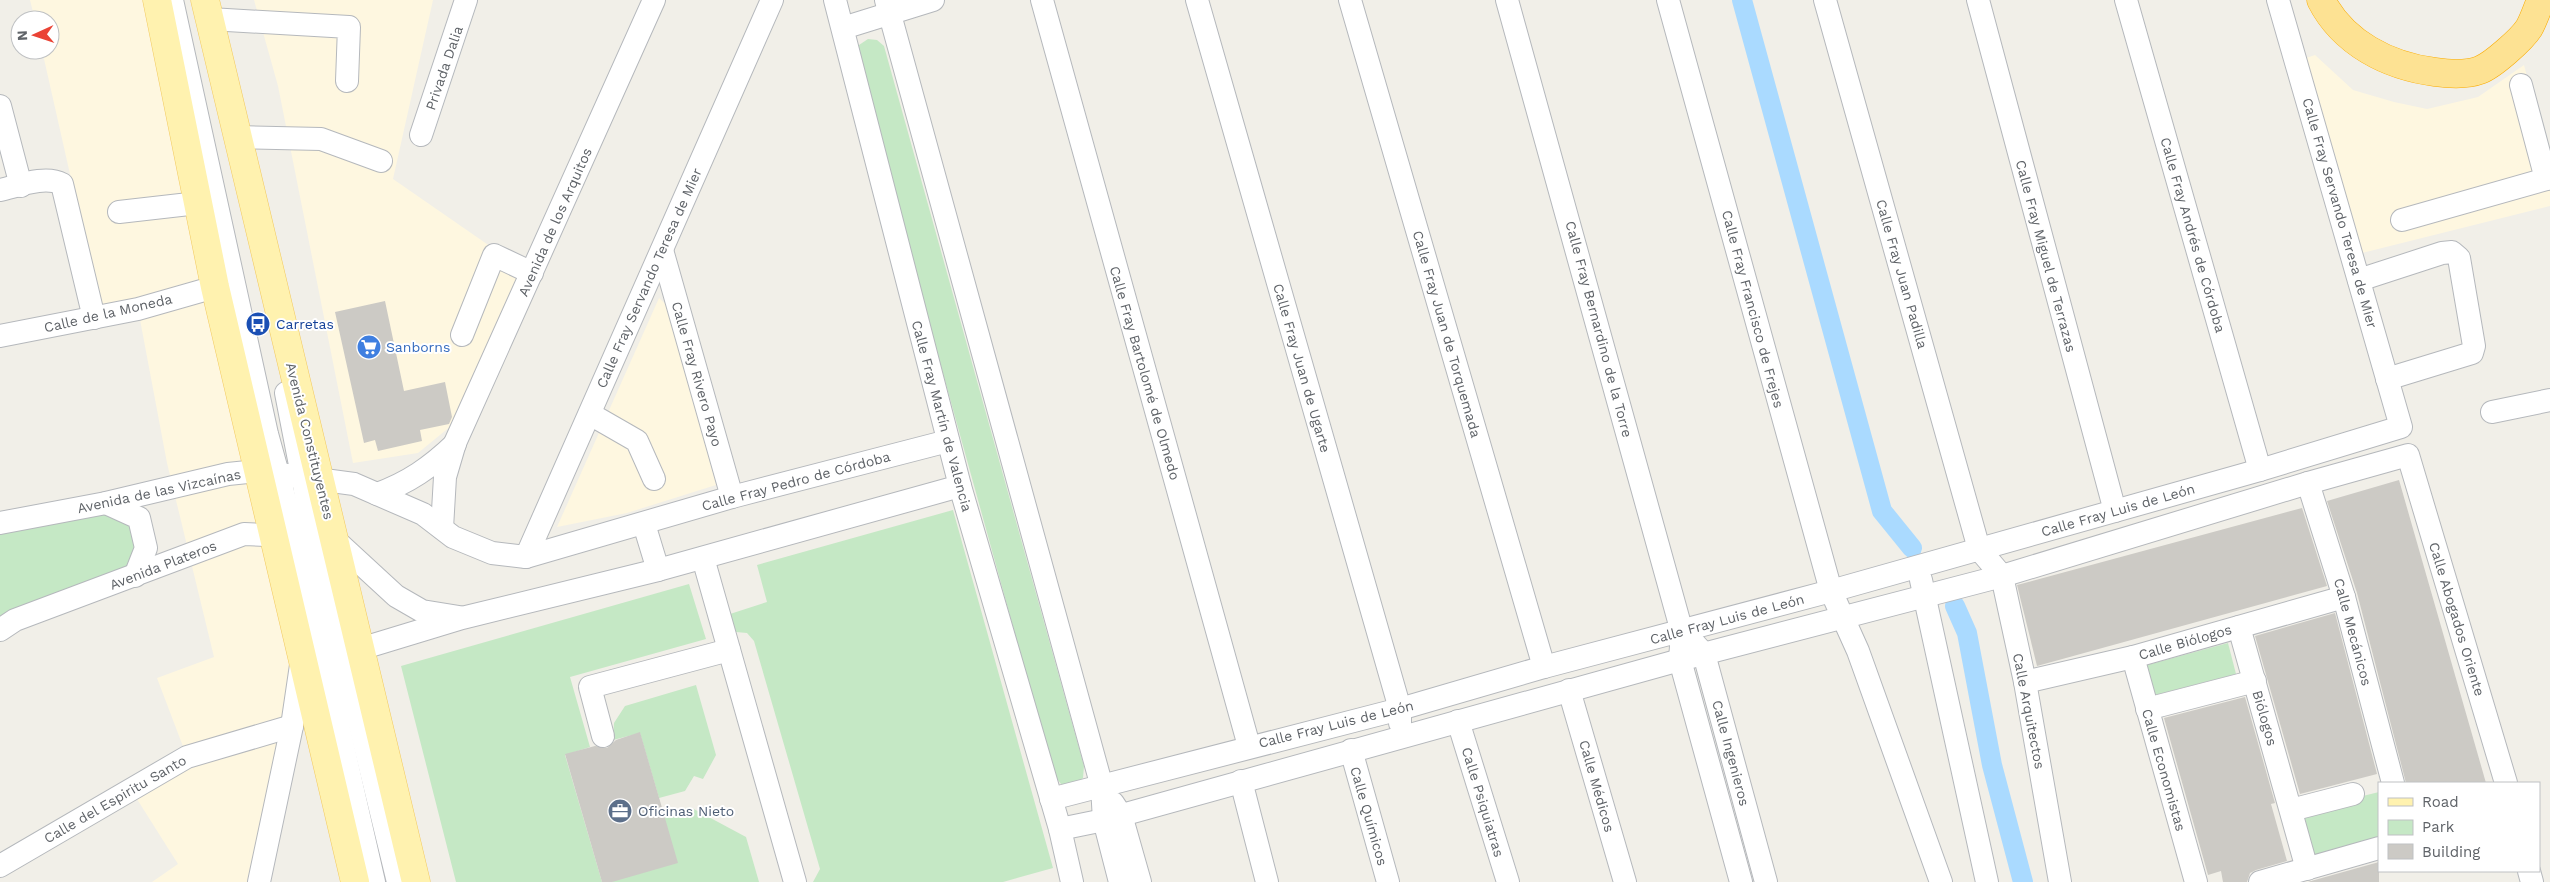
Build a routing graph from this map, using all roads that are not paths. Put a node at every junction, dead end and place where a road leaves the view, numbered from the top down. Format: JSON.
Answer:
{"nodes":[{"id":1,"x":157,"y":0,"type":"edge"},
{"id":2,"x":172,"y":0,"type":"edge"},
{"id":3,"x":466,"y":0,"type":"edge"},
{"id":4,"x":650,"y":0,"type":"edge"},
{"id":5,"x":772,"y":0,"type":"edge"},
{"id":6,"x":835,"y":0,"type":"edge"},
{"id":7,"x":933,"y":0,"type":"edge"},
{"id":8,"x":1042,"y":0,"type":"edge"},
{"id":9,"x":1197,"y":0,"type":"edge"},
{"id":10,"x":1350,"y":0,"type":"edge"},
{"id":11,"x":1507,"y":0,"type":"edge"},
{"id":12,"x":1668,"y":0,"type":"edge"},
{"id":13,"x":1825,"y":0,"type":"edge"},
{"id":14,"x":1978,"y":0,"type":"edge"},
{"id":15,"x":2126,"y":0,"type":"edge"},
{"id":16,"x":2278,"y":0,"type":"edge"},
{"id":17,"x":2321,"y":0,"type":"edge"},
{"id":18,"x":2541,"y":0,"type":"edge"},
{"id":19,"x":203,"y":6,"type":"edge"},
{"id":20,"x":888,"y":6,"type":"edge"},
{"id":21,"x":843,"y":28,"type":"junction"},
{"id":22,"x":347,"y":81,"type":"dead end"},
{"id":23,"x":2521,"y":85,"type":"dead end"},
{"id":24,"x":0,"y":106,"type":"edge"},
{"id":25,"x":421,"y":135,"type":"dead end"},
{"id":26,"x":238,"y":137,"type":"junction"},
{"id":27,"x":381,"y":161,"type":"dead end"},
{"id":28,"x":2548,"y":179,"type":"edge"},
{"id":29,"x":10,"y":188,"type":"edge"},
{"id":30,"x":198,"y":203,"type":"junction"},
{"id":31,"x":119,"y":212,"type":"dead end"},
{"id":32,"x":2402,"y":220,"type":"dead end"},
{"id":33,"x":239,"y":245,"type":"dead end"},
{"id":34,"x":662,"y":250,"type":"junction"},
{"id":35,"x":529,"y":280,"type":"junction"},
{"id":36,"x":2359,"y":280,"type":"junction"},
{"id":37,"x":215,"y":287,"type":"junction"},
{"id":38,"x":94,"y":318,"type":"junction"},
{"id":39,"x":462,"y":335,"type":"dead end"},
{"id":40,"x":0,"y":336,"type":"edge"},
{"id":41,"x":2387,"y":379,"type":"junction"},
{"id":42,"x":2550,"y":400,"type":"edge"},
{"id":43,"x":2492,"y":412,"type":"dead end"},
{"id":44,"x":590,"y":414,"type":"junction"},
{"id":45,"x":2401,"y":427,"type":"joint"},
{"id":46,"x":280,"y":432,"type":"dead end"},
{"id":47,"x":946,"y":434,"type":"junction"},
{"id":48,"x":456,"y":444,"type":"junction"},
{"id":49,"x":2408,"y":455,"type":"joint"},
{"id":50,"x":2260,"y":470,"type":"junction"},
{"id":51,"x":267,"y":472,"type":"junction"},
{"id":52,"x":311,"y":478,"type":"junction"},
{"id":53,"x":654,"y":479,"type":"dead end"},
{"id":54,"x":2308,"y":483,"type":"junction"},
{"id":55,"x":960,"y":486,"type":"junction"},
{"id":56,"x":377,"y":494,"type":"junction"},
{"id":57,"x":732,"y":497,"type":"junction"},
{"id":58,"x":106,"y":503,"type":"junction"},
{"id":59,"x":2115,"y":512,"type":"junction"},
{"id":60,"x":0,"y":523,"type":"edge"},
{"id":61,"x":644,"y":524,"type":"junction"},
{"id":62,"x":442,"y":528,"type":"junction"},
{"id":63,"x":304,"y":536,"type":"junction"},
{"id":64,"x":1979,"y":549,"type":"junction"},
{"id":65,"x":526,"y":557,"type":"junction"},
{"id":66,"x":703,"y":558,"type":"junction"},
{"id":67,"x":1918,"y":565,"type":"junction"},
{"id":68,"x":658,"y":570,"type":"junction"},
{"id":69,"x":135,"y":576,"type":"junction"},
{"id":70,"x":2002,"y":576,"type":"junction"},
{"id":71,"x":1831,"y":591,"type":"junction"},
{"id":72,"x":1924,"y":595,"type":"junction"},
{"id":73,"x":2344,"y":597,"type":"junction"},
{"id":74,"x":1841,"y":616,"type":"junction"},
{"id":75,"x":462,"y":618,"type":"junction"},
{"id":76,"x":2239,"y":627,"type":"junction"},
{"id":77,"x":0,"y":630,"type":"edge"},
{"id":78,"x":1682,"y":632,"type":"junction"},
{"id":79,"x":360,"y":649,"type":"junction"},
{"id":80,"x":729,"y":650,"type":"junction"},
{"id":81,"x":1704,"y":654,"type":"junction"},
{"id":82,"x":2133,"y":658,"type":"junction"},
{"id":83,"x":1680,"y":660,"type":"junction"},
{"id":84,"x":301,"y":661,"type":"junction"},
{"id":85,"x":1544,"y":668,"type":"junction"},
{"id":86,"x":2255,"y":681,"type":"junction"},
{"id":87,"x":2025,"y":682,"type":"junction"},
{"id":88,"x":1569,"y":690,"type":"junction"},
{"id":89,"x":1400,"y":709,"type":"junction"},
{"id":90,"x":2147,"y":709,"type":"junction"},
{"id":91,"x":1458,"y":721,"type":"junction"},
{"id":92,"x":292,"y":726,"type":"junction"},
{"id":93,"x":603,"y":736,"type":"dead end"},
{"id":94,"x":1399,"y":737,"type":"junction"},
{"id":95,"x":1249,"y":746,"type":"junction"},
{"id":96,"x":1351,"y":750,"type":"junction"},
{"id":97,"x":1241,"y":781,"type":"junction"},
{"id":98,"x":2393,"y":782,"type":"edge"},
{"id":99,"x":2506,"y":782,"type":"edge"},
{"id":100,"x":1102,"y":787,"type":"junction"},
{"id":101,"x":2353,"y":794,"type":"dead end"},
{"id":102,"x":1050,"y":799,"type":"junction"},
{"id":103,"x":2291,"y":810,"type":"junction"},
{"id":104,"x":1112,"y":817,"type":"junction"},
{"id":105,"x":1060,"y":829,"type":"junction"},
{"id":106,"x":2378,"y":848,"type":"edge"},
{"id":107,"x":0,"y":866,"type":"edge"},
{"id":108,"x":2307,"y":869,"type":"junction"},
{"id":109,"x":259,"y":882,"type":"edge"},
{"id":110,"x":355,"y":882,"type":"edge"},
{"id":111,"x":374,"y":882,"type":"edge"},
{"id":112,"x":398,"y":882,"type":"edge"},
{"id":113,"x":416,"y":882,"type":"edge"},
{"id":114,"x":795,"y":882,"type":"edge"},
{"id":115,"x":1072,"y":882,"type":"edge"},
{"id":116,"x":1120,"y":882,"type":"edge"},
{"id":117,"x":1140,"y":882,"type":"edge"},
{"id":118,"x":1266,"y":882,"type":"edge"},
{"id":119,"x":1388,"y":882,"type":"edge"},
{"id":120,"x":1508,"y":882,"type":"edge"},
{"id":121,"x":1624,"y":882,"type":"edge"},
{"id":122,"x":1741,"y":882,"type":"edge"},
{"id":123,"x":1766,"y":882,"type":"edge"},
{"id":124,"x":1940,"y":882,"type":"edge"},
{"id":125,"x":1987,"y":882,"type":"edge"},
{"id":126,"x":2060,"y":882,"type":"edge"},
{"id":127,"x":2196,"y":882,"type":"edge"},
{"id":128,"x":2260,"y":882,"type":"edge"}],
"edges":[{"from":1,"to":30,"type":"main road","name":"Avenida Constituyentes"},
{"from":2,"to":51,"type":"street"},
{"from":3,"to":25,"type":"street","name":"Privada Dalia"},
{"from":4,"to":35,"type":"street","name":"Avenida de los Arquitos"},
{"from":5,"to":34,"type":"street","name":"Calle Fray Servando Teresa de Mier"},
{"from":6,"to":21,"type":"street","name":"Calle Fray Martín de Valencia"},
{"from":7,"to":20,"type":"street"},
{"from":8,"to":95,"type":"street","name":"Calle Fray Bartolomé de Olmedo"},
{"from":9,"to":89,"type":"street","name":"Calle Fray Juan de Ugarte"},
{"from":10,"to":85,"type":"street","name":"Calle Fray Juan de Torquemada"},
{"from":11,"to":78,"type":"street","name":"Calle Fray Bernardino de la Torre"},
{"from":12,"to":71,"type":"street","name":"Calle Fray Francisco de Frejes"},
{"from":13,"to":64,"type":"street","name":"Calle Fray Juan Padilla"},
{"from":14,"to":59,"type":"street","name":"Calle Fray Miguel de Terrazas"},
{"from":15,"to":50,"type":"street","name":"Calle Fray Andrés de Córdoba"},
{"from":16,"to":36,"type":"street","name":"Calle Fray Servando Teresa de Mier"},
{"from":17,"to":18,"type":"highway"},
{"from":19,"to":22,"type":"street"},
{"from":19,"to":26,"type":"main road","name":"Avenida Constituyentes"},
{"from":19,"to":52,"type":"street"},
{"from":20,"to":21,"type":"street"},
{"from":20,"to":100,"type":"street"},
{"from":21,"to":47,"type":"street","name":"Calle Fray Martín de Valencia"},
{"from":23,"to":28,"type":"street"},
{"from":24,"to":29,"type":"street"},
{"from":26,"to":27,"type":"street"},
{"from":26,"to":52,"type":"main road","name":"Avenida Constituyentes"},
{"from":28,"to":32,"type":"street"},
{"from":29,"to":38,"type":"street"},
{"from":30,"to":31,"type":"street"},
{"from":30,"to":37,"type":"main road","name":"Avenida Constituyentes"},
{"from":33,"to":46,"type":"street"},
{"from":34,"to":44,"type":"street","name":"Calle Fray Servando Teresa de Mier"},
{"from":34,"to":57,"type":"street","name":"Calle Fray Rivero Payo"},
{"from":35,"to":39,"type":"street"},
{"from":35,"to":48,"type":"street","name":"Avenida de los Arquitos"},
{"from":36,"to":41,"type":"street","name":"Calle Fray Servando Teresa de Mier"},
{"from":36,"to":41,"type":"street"},
{"from":37,"to":38,"type":"street","name":"Calle de la Moneda"},
{"from":37,"to":51,"type":"main road","name":"Avenida Constituyentes"},
{"from":38,"to":40,"type":"street","name":"Calle de la Moneda"},
{"from":41,"to":45,"type":"street","name":"Calle Fray Servando Teresa de Mier"},
{"from":42,"to":43,"type":"street"},
{"from":44,"to":53,"type":"street"},
{"from":44,"to":65,"type":"street","name":"Calle Fray Servando Teresa de Mier"},
{"from":45,"to":50,"type":"street","name":"Calle Fray Luis de León"},
{"from":47,"to":55,"type":"street","name":"Calle Fray Martín de Valencia"},
{"from":47,"to":57,"type":"street","name":"Calle Fray Pedro de Córdoba"},
{"from":48,"to":56,"type":"street","name":"Avenida de los Arquitos"},
{"from":48,"to":62,"type":"street","name":"Avenida de los Arquitos"},
{"from":49,"to":54,"type":"street","name":"Calle Fray Luis de León"},
{"from":49,"to":99,"type":"street","name":"Calle Abogados Oriente"},
{"from":50,"to":59,"type":"street","name":"Calle Fray Luis de León"},
{"from":51,"to":52,"type":"street","name":"Avenida de las Vizcaínas"},
{"from":51,"to":58,"type":"street","name":"Avenida de las Vizcaínas"},
{"from":51,"to":63,"type":"main road","name":"Avenida Constituyentes"},
{"from":52,"to":56,"type":"street","name":"Calle Fray Pedro de Córdoba"},
{"from":52,"to":63,"type":"main road","name":"Avenida Constituyentes"},
{"from":54,"to":70,"type":"street","name":"Calle Fray Luis de León"},
{"from":54,"to":73,"type":"street","name":"Calle Mecánicos"},
{"from":55,"to":66,"type":"street"},
{"from":55,"to":102,"type":"street","name":"Calle Fray Martín de Valencia"},
{"from":56,"to":62,"type":"street","name":"Calle Fray Pedro de Córdoba"},
{"from":57,"to":61,"type":"street","name":"Calle Fray Pedro de Córdoba"},
{"from":58,"to":60,"type":"street","name":"Avenida de las Vizcaínas"},
{"from":58,"to":69,"type":"street"},
{"from":59,"to":64,"type":"street","name":"Calle Fray Luis de León"},
{"from":61,"to":65,"type":"street","name":"Calle Fray Pedro de Córdoba"},
{"from":61,"to":68,"type":"street"},
{"from":62,"to":65,"type":"street","name":"Calle Fray Pedro de Córdoba"},
{"from":63,"to":69,"type":"street","name":"Avenida Plateros"},
{"from":63,"to":75,"type":"street"},
{"from":63,"to":79,"type":"main road","name":"Avenida Constituyentes"},
{"from":63,"to":84,"type":"main road","name":"Avenida Constituyentes"},
{"from":63,"to":111,"type":"street"},
{"from":63,"to":112,"type":"street"},
{"from":64,"to":67,"type":"street","name":"Calle Fray Luis de León"},
{"from":64,"to":70,"type":"street","name":"Calle Arquitectos"},
{"from":66,"to":68,"type":"street"},
{"from":66,"to":80,"type":"street"},
{"from":67,"to":71,"type":"street","name":"Calle Fray Luis de León"},
{"from":67,"to":72,"type":"street"},
{"from":68,"to":75,"type":"street"},
{"from":69,"to":77,"type":"street","name":"Avenida Plateros"},
{"from":70,"to":72,"type":"street","name":"Calle Fray Luis de León"},
{"from":70,"to":87,"type":"street","name":"Calle Arquitectos"},
{"from":71,"to":74,"type":"street","name":"Calle Fray Francisco de Frejes"},
{"from":71,"to":78,"type":"street","name":"Calle Fray Luis de León"},
{"from":72,"to":74,"type":"street","name":"Calle Fray Luis de León"},
{"from":72,"to":125,"type":"street"},
{"from":73,"to":76,"type":"street","name":"Calle Biólogos"},
{"from":73,"to":98,"type":"street","name":"Calle Mecánicos"},
{"from":74,"to":81,"type":"street","name":"Calle Fray Luis de León"},
{"from":74,"to":124,"type":"street","name":"Calle Fray Francisco de Frejes"},
{"from":75,"to":79,"type":"street"},
{"from":76,"to":82,"type":"street","name":"Calle Biólogos"},
{"from":76,"to":86,"type":"street","name":"Biólogos"},
{"from":78,"to":81,"type":"street","name":"Calle Ingenieros"},
{"from":78,"to":83,"type":"street","name":"Calle Fray Bernardino de la Torre"},
{"from":78,"to":85,"type":"street","name":"Calle Fray Luis de León"},
{"from":79,"to":113,"type":"main road","name":"Avenida Constituyentes"},
{"from":80,"to":93,"type":"street"},
{"from":80,"to":114,"type":"street"},
{"from":81,"to":83,"type":"street","name":"Calle Fray Luis de León"},
{"from":81,"to":123,"type":"street","name":"Calle Ingenieros"},
{"from":82,"to":87,"type":"street","name":"Calle Biólogos"},
{"from":82,"to":90,"type":"street","name":"Calle Economistas"},
{"from":83,"to":88,"type":"street","name":"Calle Fray Luis de León"},
{"from":83,"to":122,"type":"street","name":"Calle Ingenieros"},
{"from":84,"to":92,"type":"street"},
{"from":84,"to":110,"type":"main road","name":"Avenida Constituyentes"},
{"from":85,"to":89,"type":"street","name":"Calle Fray Luis de León"},
{"from":86,"to":90,"type":"street"},
{"from":86,"to":103,"type":"street","name":"Biólogos"},
{"from":87,"to":126,"type":"street","name":"Calle Arquitectos"},
{"from":88,"to":91,"type":"street","name":"Calle Fray Luis de León"},
{"from":88,"to":121,"type":"street","name":"Calle Médicos"},
{"from":89,"to":94,"type":"street","name":"Calle Fray Juan de Ugarte"},
{"from":89,"to":95,"type":"street","name":"Calle Fray Luis de León"},
{"from":90,"to":127,"type":"street","name":"Calle Economistas"},
{"from":91,"to":94,"type":"street","name":"Calle Fray Luis de León"},
{"from":91,"to":120,"type":"street","name":"Calle Psiquiatras"},
{"from":92,"to":107,"type":"street","name":"Calle del Espiritu Santo"},
{"from":92,"to":109,"type":"street"},
{"from":94,"to":96,"type":"street","name":"Calle Fray Luis de León"},
{"from":95,"to":100,"type":"street","name":"Calle Fray Luis de León"},
{"from":96,"to":97,"type":"street","name":"Calle Fray Luis de León"},
{"from":96,"to":119,"type":"street","name":"Calle Químicos"},
{"from":97,"to":104,"type":"street","name":"Calle Fray Luis de León"},
{"from":97,"to":118,"type":"street"},
{"from":100,"to":102,"type":"street","name":"Calle Fray Luis de León"},
{"from":100,"to":104,"type":"street"},
{"from":101,"to":103,"type":"street"},
{"from":102,"to":105,"type":"street","name":"Calle Fray Martín de Valencia"},
{"from":103,"to":108,"type":"street","name":"Biólogos"},
{"from":104,"to":105,"type":"street","name":"Calle Fray Luis de León"},
{"from":104,"to":116,"type":"street"},
{"from":104,"to":117,"type":"street"},
{"from":105,"to":115,"type":"street","name":"Calle Fray Martín de Valencia"},
{"from":106,"to":108,"type":"street"},
{"from":108,"to":128,"type":"street"}]}
